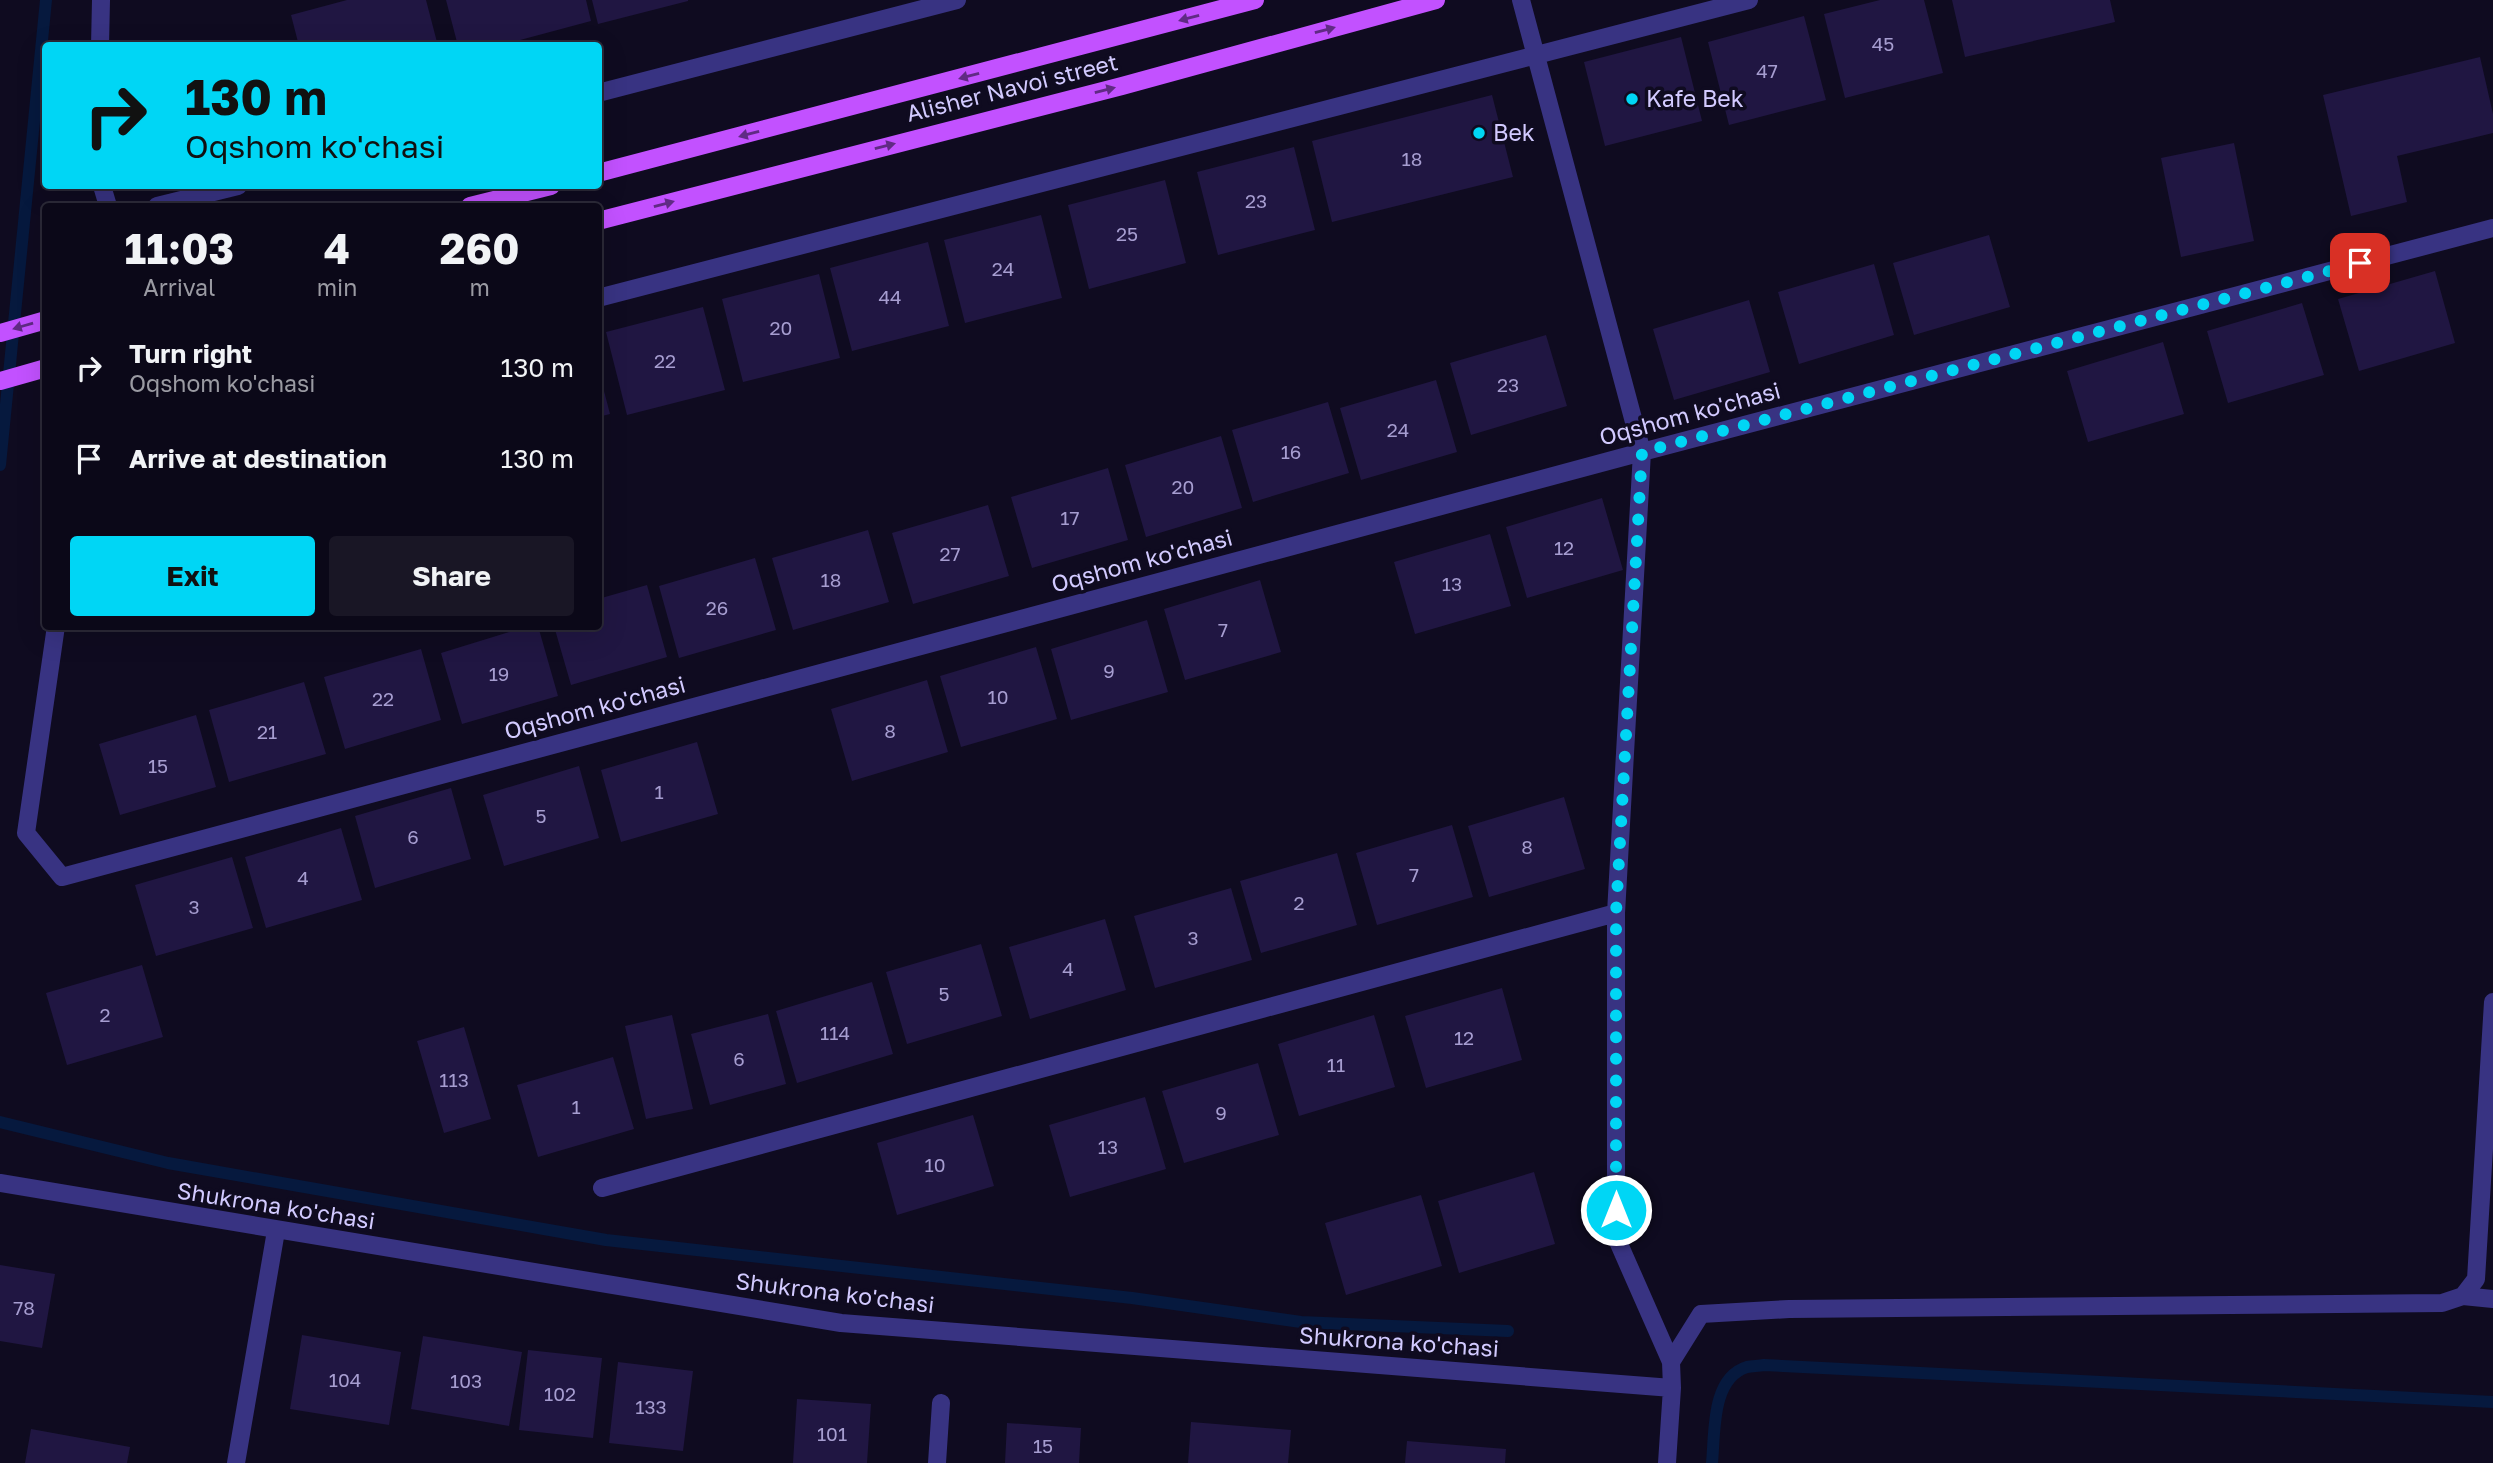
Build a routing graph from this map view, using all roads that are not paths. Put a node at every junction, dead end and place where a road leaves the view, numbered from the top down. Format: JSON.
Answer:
{"nodes":[{"id":1,"x":101,"y":0,"type":"edge"},
{"id":2,"x":957,"y":0,"type":"edge"},
{"id":3,"x":1255,"y":0,"type":"edge"},
{"id":4,"x":1436,"y":0,"type":"edge"},
{"id":5,"x":1521,"y":0,"type":"edge"},
{"id":6,"x":1749,"y":0,"type":"edge"},
{"id":7,"x":100,"y":42,"type":"edge"},
{"id":8,"x":1535,"y":55,"type":"junction"},
{"id":9,"x":602,"y":92,"type":"edge"},
{"id":10,"x":602,"y":172,"type":"edge"},
{"id":11,"x":226,"y":189,"type":"edge"},
{"id":12,"x":539,"y":189,"type":"edge"},
{"id":13,"x":169,"y":203,"type":"edge"},
{"id":14,"x":482,"y":203,"type":"edge"},
{"id":15,"x":602,"y":221,"type":"edge"},
{"id":16,"x":2493,"y":228,"type":"edge"},
{"id":17,"x":602,"y":297,"type":"edge"},
{"id":18,"x":42,"y":321,"type":"edge"},
{"id":19,"x":0,"y":333,"type":"edge"},
{"id":20,"x":42,"y":369,"type":"edge"},
{"id":21,"x":0,"y":381,"type":"edge"},
{"id":22,"x":1642,"y":452,"type":"junction"},
{"id":23,"x":55,"y":630,"type":"edge"},
{"id":24,"x":1616,"y":913,"type":"junction"},
{"id":25,"x":2493,"y":1002,"type":"edge"},
{"id":26,"x":0,"y":1183,"type":"edge"},
{"id":27,"x":602,"y":1188,"type":"dead end"},
{"id":28,"x":276,"y":1231,"type":"junction"},
{"id":29,"x":2463,"y":1296,"type":"junction"},
{"id":30,"x":2493,"y":1299,"type":"edge"},
{"id":31,"x":1671,"y":1362,"type":"junction"},
{"id":32,"x":1672,"y":1388,"type":"junction"},
{"id":33,"x":942,"y":1402,"type":"dead end"},
{"id":34,"x":236,"y":1463,"type":"edge"},
{"id":35,"x":937,"y":1463,"type":"edge"},
{"id":36,"x":1667,"y":1463,"type":"edge"}],
"edges":[{"from":1,"to":7,"type":"street"},
{"from":2,"to":9,"type":"street"},
{"from":3,"to":10,"type":"main road","name":"Alisher Navoi street","one_way":true},
{"from":15,"to":4,"type":"main road","name":"Alisher Navoi street","one_way":true},
{"from":5,"to":8,"type":"street"},
{"from":6,"to":8,"type":"street"},
{"from":8,"to":17,"type":"street"},
{"from":8,"to":22,"type":"street"},
{"from":11,"to":13,"type":"street"},
{"from":12,"to":14,"type":"main road"},
{"from":16,"to":22,"type":"street","name":"Oqshom ko'chasi"},
{"from":18,"to":19,"type":"main road","one_way":true},
{"from":20,"to":21,"type":"main road"},
{"from":22,"to":23,"type":"street","name":"Oqshom ko'chasi"},
{"from":22,"to":24,"type":"street"},
{"from":24,"to":27,"type":"street"},
{"from":24,"to":31,"type":"street"},
{"from":25,"to":29,"type":"street"},
{"from":26,"to":28,"type":"street","name":"Shukrona ko'chasi"},
{"from":28,"to":32,"type":"street","name":"Shukrona ko'chasi"},
{"from":28,"to":34,"type":"street"},
{"from":29,"to":30,"type":"street"},
{"from":29,"to":31,"type":"street"},
{"from":31,"to":32,"type":"street"},
{"from":32,"to":36,"type":"street"},
{"from":33,"to":35,"type":"street"}]}
